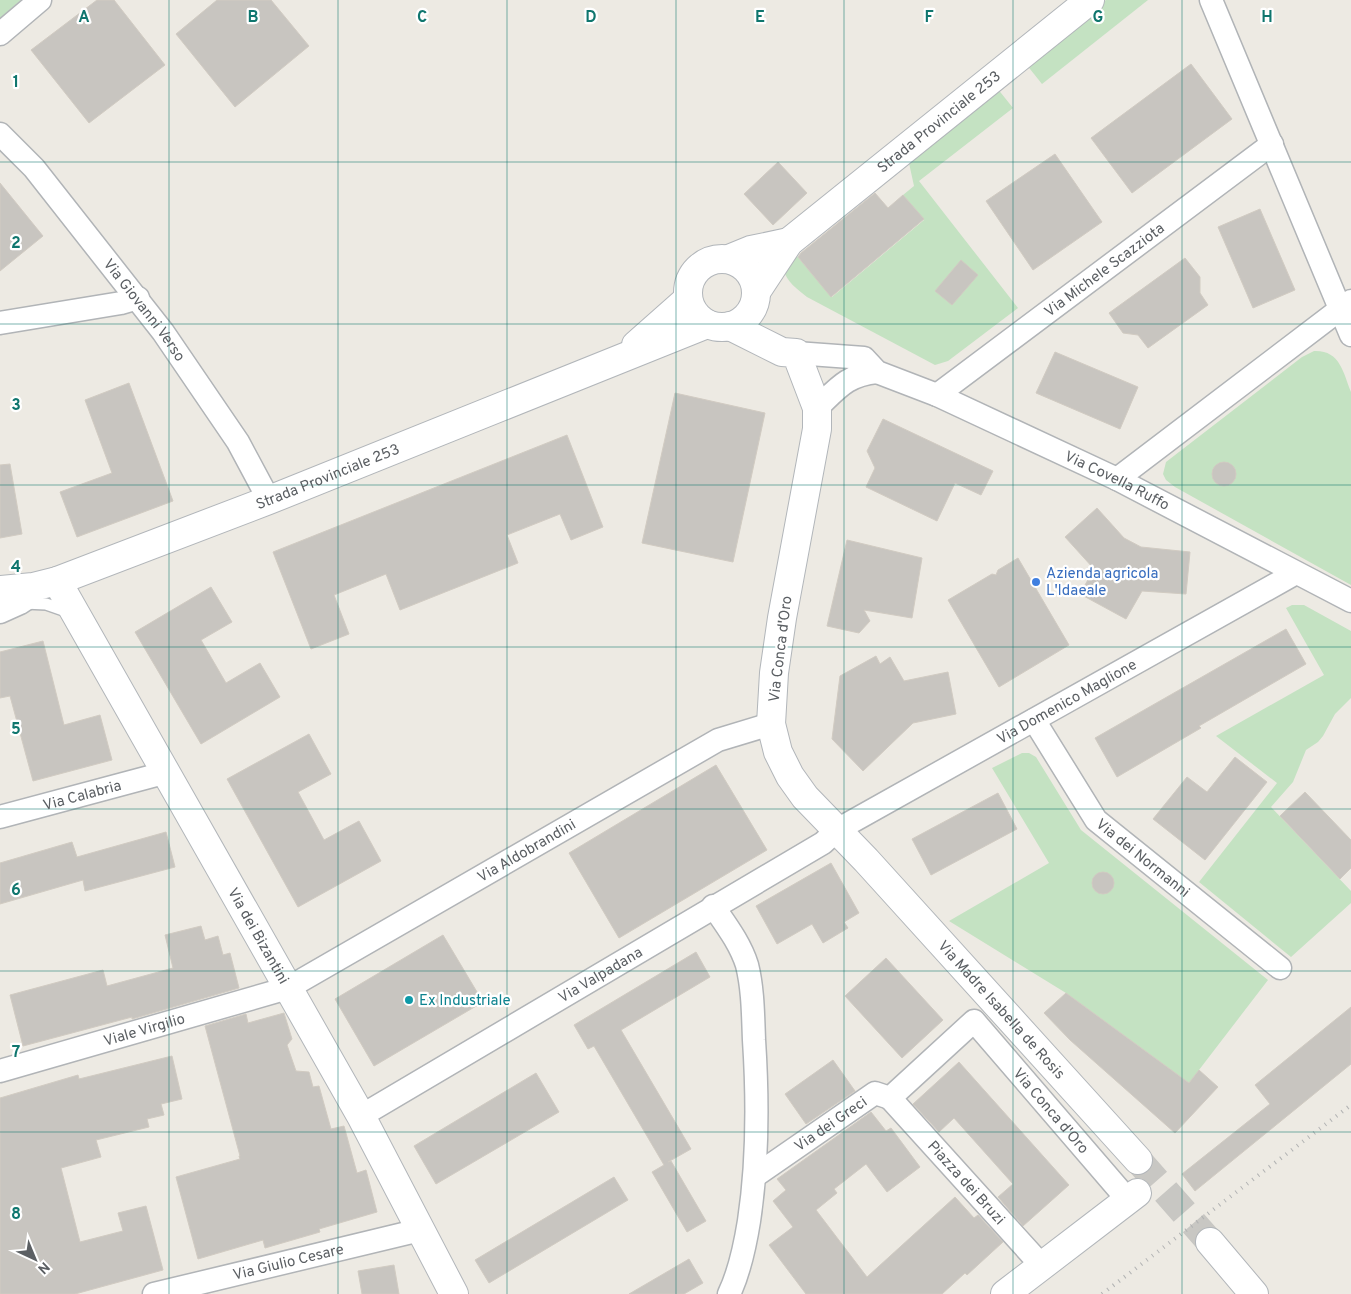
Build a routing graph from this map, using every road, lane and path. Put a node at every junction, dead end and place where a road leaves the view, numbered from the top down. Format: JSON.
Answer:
{"nodes":[{"id":1,"x":40,"y":0,"type":"edge"},
{"id":2,"x":1090,"y":0,"type":"edge"},
{"id":3,"x":1211,"y":0,"type":"edge"},
{"id":4,"x":0,"y":34,"type":"edge"},
{"id":5,"x":0,"y":134,"type":"edge"},
{"id":6,"x":1272,"y":144,"type":"junction"},
{"id":7,"x":789,"y":242,"type":"junction"},
{"id":8,"x":729,"y":259,"type":"junction"},
{"id":9,"x":138,"y":298,"type":"junction"},
{"id":10,"x":756,"y":298,"type":"junction"},
{"id":11,"x":688,"y":299,"type":"junction"},
{"id":12,"x":1346,"y":305,"type":"edge"},
{"id":13,"x":0,"y":323,"type":"edge"},
{"id":14,"x":719,"y":325,"type":"junction"},
{"id":15,"x":1351,"y":335,"type":"edge"},
{"id":16,"x":789,"y":352,"type":"junction"},
{"id":17,"x":620,"y":359,"type":"junction"},
{"id":18,"x":877,"y":372,"type":"junction"},
{"id":19,"x":937,"y":396,"type":"junction"},
{"id":20,"x":817,"y":408,"type":"junction"},
{"id":21,"x":1117,"y":479,"type":"junction"},
{"id":22,"x":269,"y":500,"type":"junction"},
{"id":23,"x":1296,"y":573,"type":"junction"},
{"id":24,"x":22,"y":595,"type":"edge"},
{"id":25,"x":1351,"y":601,"type":"edge"},
{"id":26,"x":74,"y":614,"type":"junction"},
{"id":27,"x":1034,"y":720,"type":"junction"},
{"id":28,"x":771,"y":724,"type":"junction"},
{"id":29,"x":164,"y":773,"type":"junction"},
{"id":30,"x":0,"y":817,"type":"edge"},
{"id":31,"x":837,"y":830,"type":"junction"},
{"id":32,"x":866,"y":860,"type":"joint"},
{"id":33,"x":713,"y":906,"type":"junction"},
{"id":34,"x":1280,"y":968,"type":"dead end"},
{"id":35,"x":288,"y":988,"type":"junction"},
{"id":36,"x":974,"y":1021,"type":"joint"},
{"id":37,"x":0,"y":1071,"type":"edge"},
{"id":38,"x":890,"y":1098,"type":"junction"},
{"id":39,"x":360,"y":1116,"type":"junction"},
{"id":40,"x":1138,"y":1160,"type":"tunnel mouth"},
{"id":41,"x":755,"y":1176,"type":"junction"},
{"id":42,"x":1133,"y":1196,"type":"joint"},
{"id":43,"x":420,"y":1230,"type":"junction"},
{"id":44,"x":1210,"y":1242,"type":"tunnel mouth"},
{"id":45,"x":1042,"y":1266,"type":"junction"},
{"id":46,"x":154,"y":1294,"type":"edge"},
{"id":47,"x":454,"y":1294,"type":"edge"},
{"id":48,"x":729,"y":1294,"type":"edge"},
{"id":49,"x":1005,"y":1294,"type":"edge"},
{"id":50,"x":1254,"y":1294,"type":"edge"}],
"edges":[{"from":1,"to":4,"type":"street"},
{"from":2,"to":7,"type":"street","name":"Strada Provinciale 253"},
{"from":3,"to":6,"type":"street"},
{"from":5,"to":9,"type":"street","name":"Via Giovanni Verso"},
{"from":6,"to":12,"type":"street"},
{"from":6,"to":19,"type":"street","name":"Via Michele Scazziota"},
{"from":7,"to":8,"type":"street","name":"Strada Provinciale 253"},
{"from":7,"to":10,"type":"street","name":"Strada Provinciale 253"},
{"from":8,"to":10,"type":"street"},
{"from":8,"to":11,"type":"street","name":"Strada Provinciale 253"},
{"from":9,"to":13,"type":"street"},
{"from":9,"to":22,"type":"street","name":"Via Giovanni Verso"},
{"from":10,"to":14,"type":"street","name":"Strada Provinciale 253"},
{"from":10,"to":16,"type":"street"},
{"from":11,"to":14,"type":"street"},
{"from":11,"to":17,"type":"street","name":"Strada Provinciale 253"},
{"from":12,"to":15,"type":"street"},
{"from":12,"to":21,"type":"street"},
{"from":14,"to":16,"type":"street","name":"Via Covella Ruffo"},
{"from":14,"to":17,"type":"street","name":"Strada Provinciale 253"},
{"from":16,"to":18,"type":"street","name":"Via Covella Ruffo"},
{"from":16,"to":20,"type":"street"},
{"from":17,"to":22,"type":"street","name":"Strada Provinciale 253"},
{"from":18,"to":19,"type":"street","name":"Via Covella Ruffo"},
{"from":18,"to":20,"type":"street"},
{"from":19,"to":21,"type":"street","name":"Via Covella Ruffo"},
{"from":20,"to":28,"type":"street","name":"Via Conca d'Oro"},
{"from":21,"to":23,"type":"street","name":"Via Covella Ruffo"},
{"from":22,"to":24,"type":"street","name":"Strada Provinciale 253"},
{"from":23,"to":25,"type":"street","name":"Via Covella Ruffo"},
{"from":23,"to":27,"type":"street","name":"Via Domenico Maglione"},
{"from":24,"to":26,"type":"street","name":"Via dei Bizantini"},
{"from":24,"to":26,"type":"lane"},
{"from":26,"to":29,"type":"street","name":"Via dei Bizantini"},
{"from":27,"to":31,"type":"street","name":"Via Domenico Maglione"},
{"from":27,"to":34,"type":"street","name":"Via dei Normanni"},
{"from":28,"to":31,"type":"street","name":"Via Conca d'Oro"},
{"from":28,"to":35,"type":"street","name":"Via Aldobrandini"},
{"from":29,"to":30,"type":"street","name":"Via Calabria"},
{"from":29,"to":35,"type":"street","name":"Via dei Bizantini"},
{"from":31,"to":32,"type":"street","name":"Via Conca d'Oro"},
{"from":31,"to":33,"type":"street","name":"Via Valpadana"},
{"from":32,"to":40,"type":"street","name":"Via Madre Isabella de Rosis"},
{"from":33,"to":39,"type":"street","name":"Via Valpadana"},
{"from":33,"to":41,"type":"street"},
{"from":35,"to":37,"type":"street","name":"Viale Virgilio"},
{"from":35,"to":39,"type":"street","name":"Via dei Bizantini"},
{"from":36,"to":38,"type":"street","name":"Via dei Greci"},
{"from":36,"to":42,"type":"street","name":"Via Conca d'Oro"},
{"from":38,"to":41,"type":"street","name":"Via dei Greci"},
{"from":38,"to":45,"type":"street","name":"Piazza dei Bruzi"},
{"from":39,"to":43,"type":"street","name":"Via dei Bizantini"},
{"from":41,"to":48,"type":"street"},
{"from":42,"to":45,"type":"street"},
{"from":43,"to":46,"type":"street","name":"Via Giulio Cesare"},
{"from":43,"to":47,"type":"street","name":"Via dei Bizantini"},
{"from":44,"to":50,"type":"street"},
{"from":45,"to":49,"type":"street"}]}
